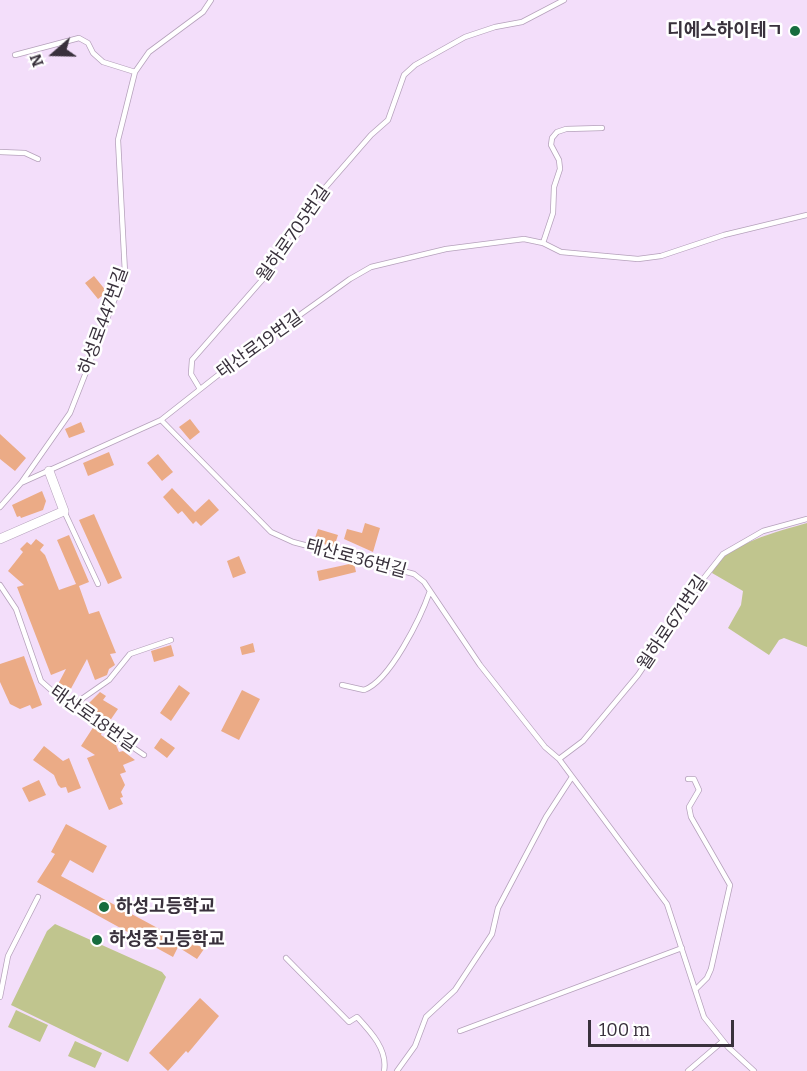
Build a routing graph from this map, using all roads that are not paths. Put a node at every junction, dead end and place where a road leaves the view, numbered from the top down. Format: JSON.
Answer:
{"nodes":[{"id":1,"x":211,"y":0,"type":"edge"},
{"id":2,"x":564,"y":0,"type":"edge"},
{"id":3,"x":15,"y":55,"type":"dead end"},
{"id":4,"x":135,"y":72,"type":"junction"},
{"id":5,"x":602,"y":128,"type":"dead end"},
{"id":6,"x":0,"y":152,"type":"edge"},
{"id":7,"x":38,"y":159,"type":"dead end"},
{"id":8,"x":807,"y":215,"type":"edge"},
{"id":9,"x":543,"y":243,"type":"junction"},
{"id":10,"x":200,"y":389,"type":"junction"},
{"id":11,"x":161,"y":420,"type":"junction"},
{"id":12,"x":49,"y":471,"type":"junction"},
{"id":13,"x":21,"y":483,"type":"junction"},
{"id":14,"x":0,"y":507,"type":"edge"},
{"id":15,"x":64,"y":511,"type":"junction"},
{"id":16,"x":807,"y":519,"type":"edge"},
{"id":17,"x":0,"y":539,"type":"edge"},
{"id":18,"x":99,"y":584,"type":"dead end"},
{"id":19,"x":0,"y":585,"type":"edge"},
{"id":20,"x":430,"y":591,"type":"junction"},
{"id":21,"x":171,"y":640,"type":"dead end"},
{"id":22,"x":342,"y":685,"type":"dead end"},
{"id":23,"x":72,"y":705,"type":"junction"},
{"id":24,"x":144,"y":755,"type":"dead end"},
{"id":25,"x":559,"y":759,"type":"junction"},
{"id":26,"x":572,"y":777,"type":"junction"},
{"id":27,"x":688,"y":779,"type":"dead end"},
{"id":28,"x":38,"y":897,"type":"dead end"},
{"id":29,"x":682,"y":948,"type":"junction"},
{"id":30,"x":286,"y":958,"type":"dead end"},
{"id":31,"x":2,"y":971,"type":"edge"},
{"id":32,"x":695,"y":990,"type":"junction"},
{"id":33,"x":0,"y":997,"type":"edge"},
{"id":34,"x":460,"y":1031,"type":"dead end"},
{"id":35,"x":723,"y":1041,"type":"junction"},
{"id":36,"x":384,"y":1071,"type":"edge"},
{"id":37,"x":397,"y":1071,"type":"edge"},
{"id":38,"x":688,"y":1071,"type":"edge"},
{"id":39,"x":754,"y":1071,"type":"edge"}],
"edges":[{"from":1,"to":4,"type":"lane","name":"하성로447번길"},
{"from":2,"to":10,"type":"lane","name":"월하로705번길"},
{"from":3,"to":4,"type":"lane"},
{"from":4,"to":13,"type":"lane","name":"하성로447번길"},
{"from":5,"to":9,"type":"lane"},
{"from":6,"to":7,"type":"lane"},
{"from":8,"to":9,"type":"lane","name":"태산로19번길"},
{"from":9,"to":10,"type":"lane","name":"태산로19번길"},
{"from":10,"to":11,"type":"lane","name":"태산로19번길"},
{"from":11,"to":12,"type":"lane","name":"태산로19번길"},
{"from":11,"to":20,"type":"lane","name":"태산로36번길"},
{"from":12,"to":13,"type":"lane","name":"태산로19번길"},
{"from":12,"to":15,"type":"street"},
{"from":13,"to":14,"type":"lane","name":"태산로19번길"},
{"from":15,"to":17,"type":"street"},
{"from":15,"to":18,"type":"lane"},
{"from":16,"to":25,"type":"lane","name":"월하로671번길"},
{"from":19,"to":23,"type":"lane","name":"태산로18번길"},
{"from":20,"to":22,"type":"lane"},
{"from":20,"to":25,"type":"lane","name":"태산로36번길"},
{"from":21,"to":23,"type":"lane"},
{"from":23,"to":24,"type":"lane","name":"태산로18번길"},
{"from":25,"to":26,"type":"lane","name":"태산로36번길"},
{"from":26,"to":29,"type":"lane","name":"태산로36번길"},
{"from":26,"to":37,"type":"lane"},
{"from":27,"to":32,"type":"lane"},
{"from":28,"to":31,"type":"lane"},
{"from":29,"to":32,"type":"lane","name":"태산로36번길"},
{"from":29,"to":34,"type":"lane"},
{"from":30,"to":36,"type":"lane"},
{"from":31,"to":33,"type":"lane"},
{"from":32,"to":35,"type":"lane","name":"태산로36번길"},
{"from":35,"to":38,"type":"lane"},
{"from":35,"to":39,"type":"lane","name":"태산로36번길"}]}
